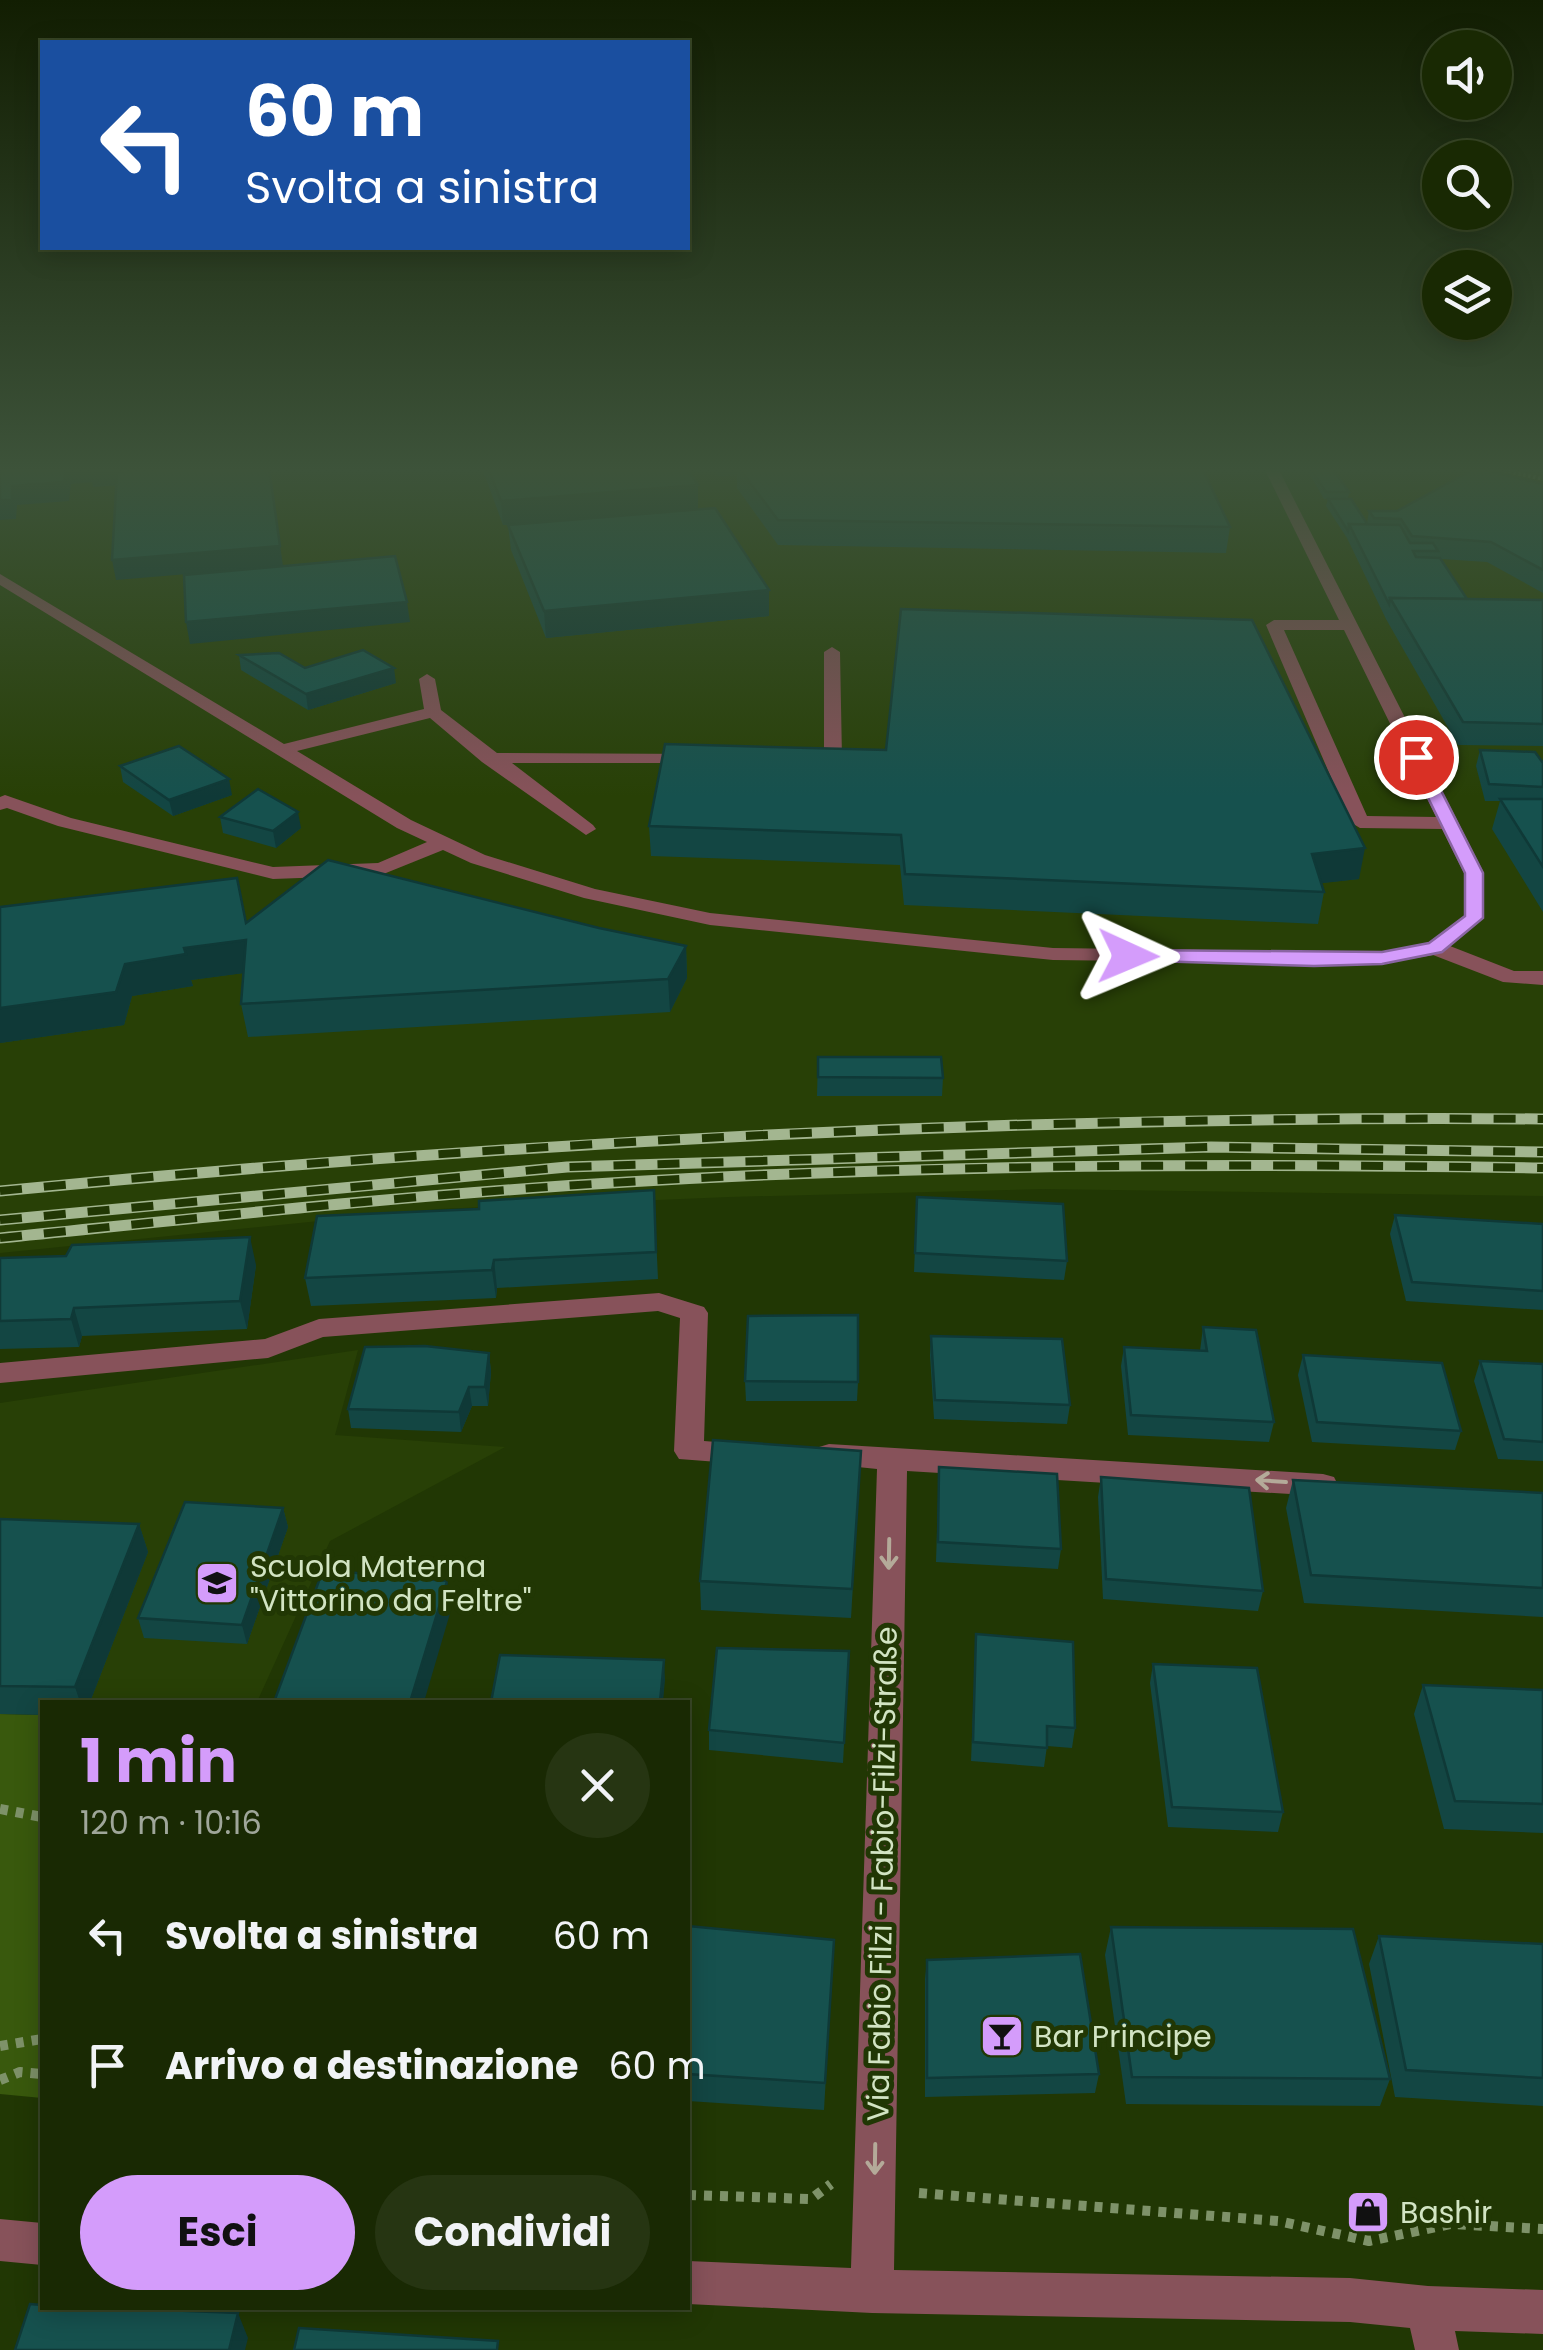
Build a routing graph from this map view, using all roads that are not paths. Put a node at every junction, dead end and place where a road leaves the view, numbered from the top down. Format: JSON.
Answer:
{"nodes":[{"id":1,"x":1327,"y":578,"type":"edge"},
{"id":2,"x":0,"y":580,"type":"edge"},
{"id":3,"x":1350,"y":625,"type":"junction"},
{"id":4,"x":832,"y":652,"type":"dead end"},
{"id":5,"x":427,"y":679,"type":"dead end"},
{"id":6,"x":433,"y":712,"type":"junction"},
{"id":7,"x":282,"y":750,"type":"junction"},
{"id":8,"x":488,"y":758,"type":"junction"},
{"id":9,"x":718,"y":758,"type":"edge"},
{"id":10,"x":795,"y":758,"type":"edge"},
{"id":11,"x":2,"y":801,"type":"edge"},
{"id":12,"x":1449,"y":823,"type":"junction"},
{"id":13,"x":586,"y":829,"type":"dead end"},
{"id":14,"x":443,"y":843,"type":"junction"},
{"id":15,"x":1435,"y":948,"type":"junction"},
{"id":16,"x":1543,"y":978,"type":"edge"},
{"id":17,"x":0,"y":1374,"type":"edge"},
{"id":18,"x":892,"y":1457,"type":"junction"},
{"id":19,"x":1346,"y":1486,"type":"edge"},
{"id":20,"x":0,"y":2240,"type":"edge"},
{"id":21,"x":40,"y":2244,"type":"edge"},
{"id":22,"x":690,"y":2283,"type":"edge"},
{"id":23,"x":872,"y":2291,"type":"junction"},
{"id":24,"x":1543,"y":2312,"type":"edge"},
{"id":25,"x":1433,"y":2329,"type":"edge"}],
"edges":[{"from":1,"to":3,"type":"street"},
{"from":2,"to":7,"type":"street"},
{"from":3,"to":12,"type":"street"},
{"from":3,"to":12,"type":"street"},
{"from":4,"to":10,"type":"street"},
{"from":5,"to":6,"type":"street"},
{"from":6,"to":7,"type":"street"},
{"from":6,"to":8,"type":"street"},
{"from":7,"to":14,"type":"street"},
{"from":8,"to":9,"type":"street"},
{"from":8,"to":13,"type":"street"},
{"from":11,"to":14,"type":"street"},
{"from":12,"to":15,"type":"street"},
{"from":14,"to":15,"type":"street"},
{"from":15,"to":16,"type":"street"},
{"from":17,"to":18,"type":"street"},
{"from":19,"to":18,"type":"street","one_way":true},
{"from":18,"to":23,"type":"street","name":"Via Fabio Filzi - Fabio-Filzi-Straße","one_way":true},
{"from":20,"to":21,"type":"street"},
{"from":22,"to":23,"type":"street"},
{"from":23,"to":25,"type":"street"},
{"from":24,"to":25,"type":"street"}]}
